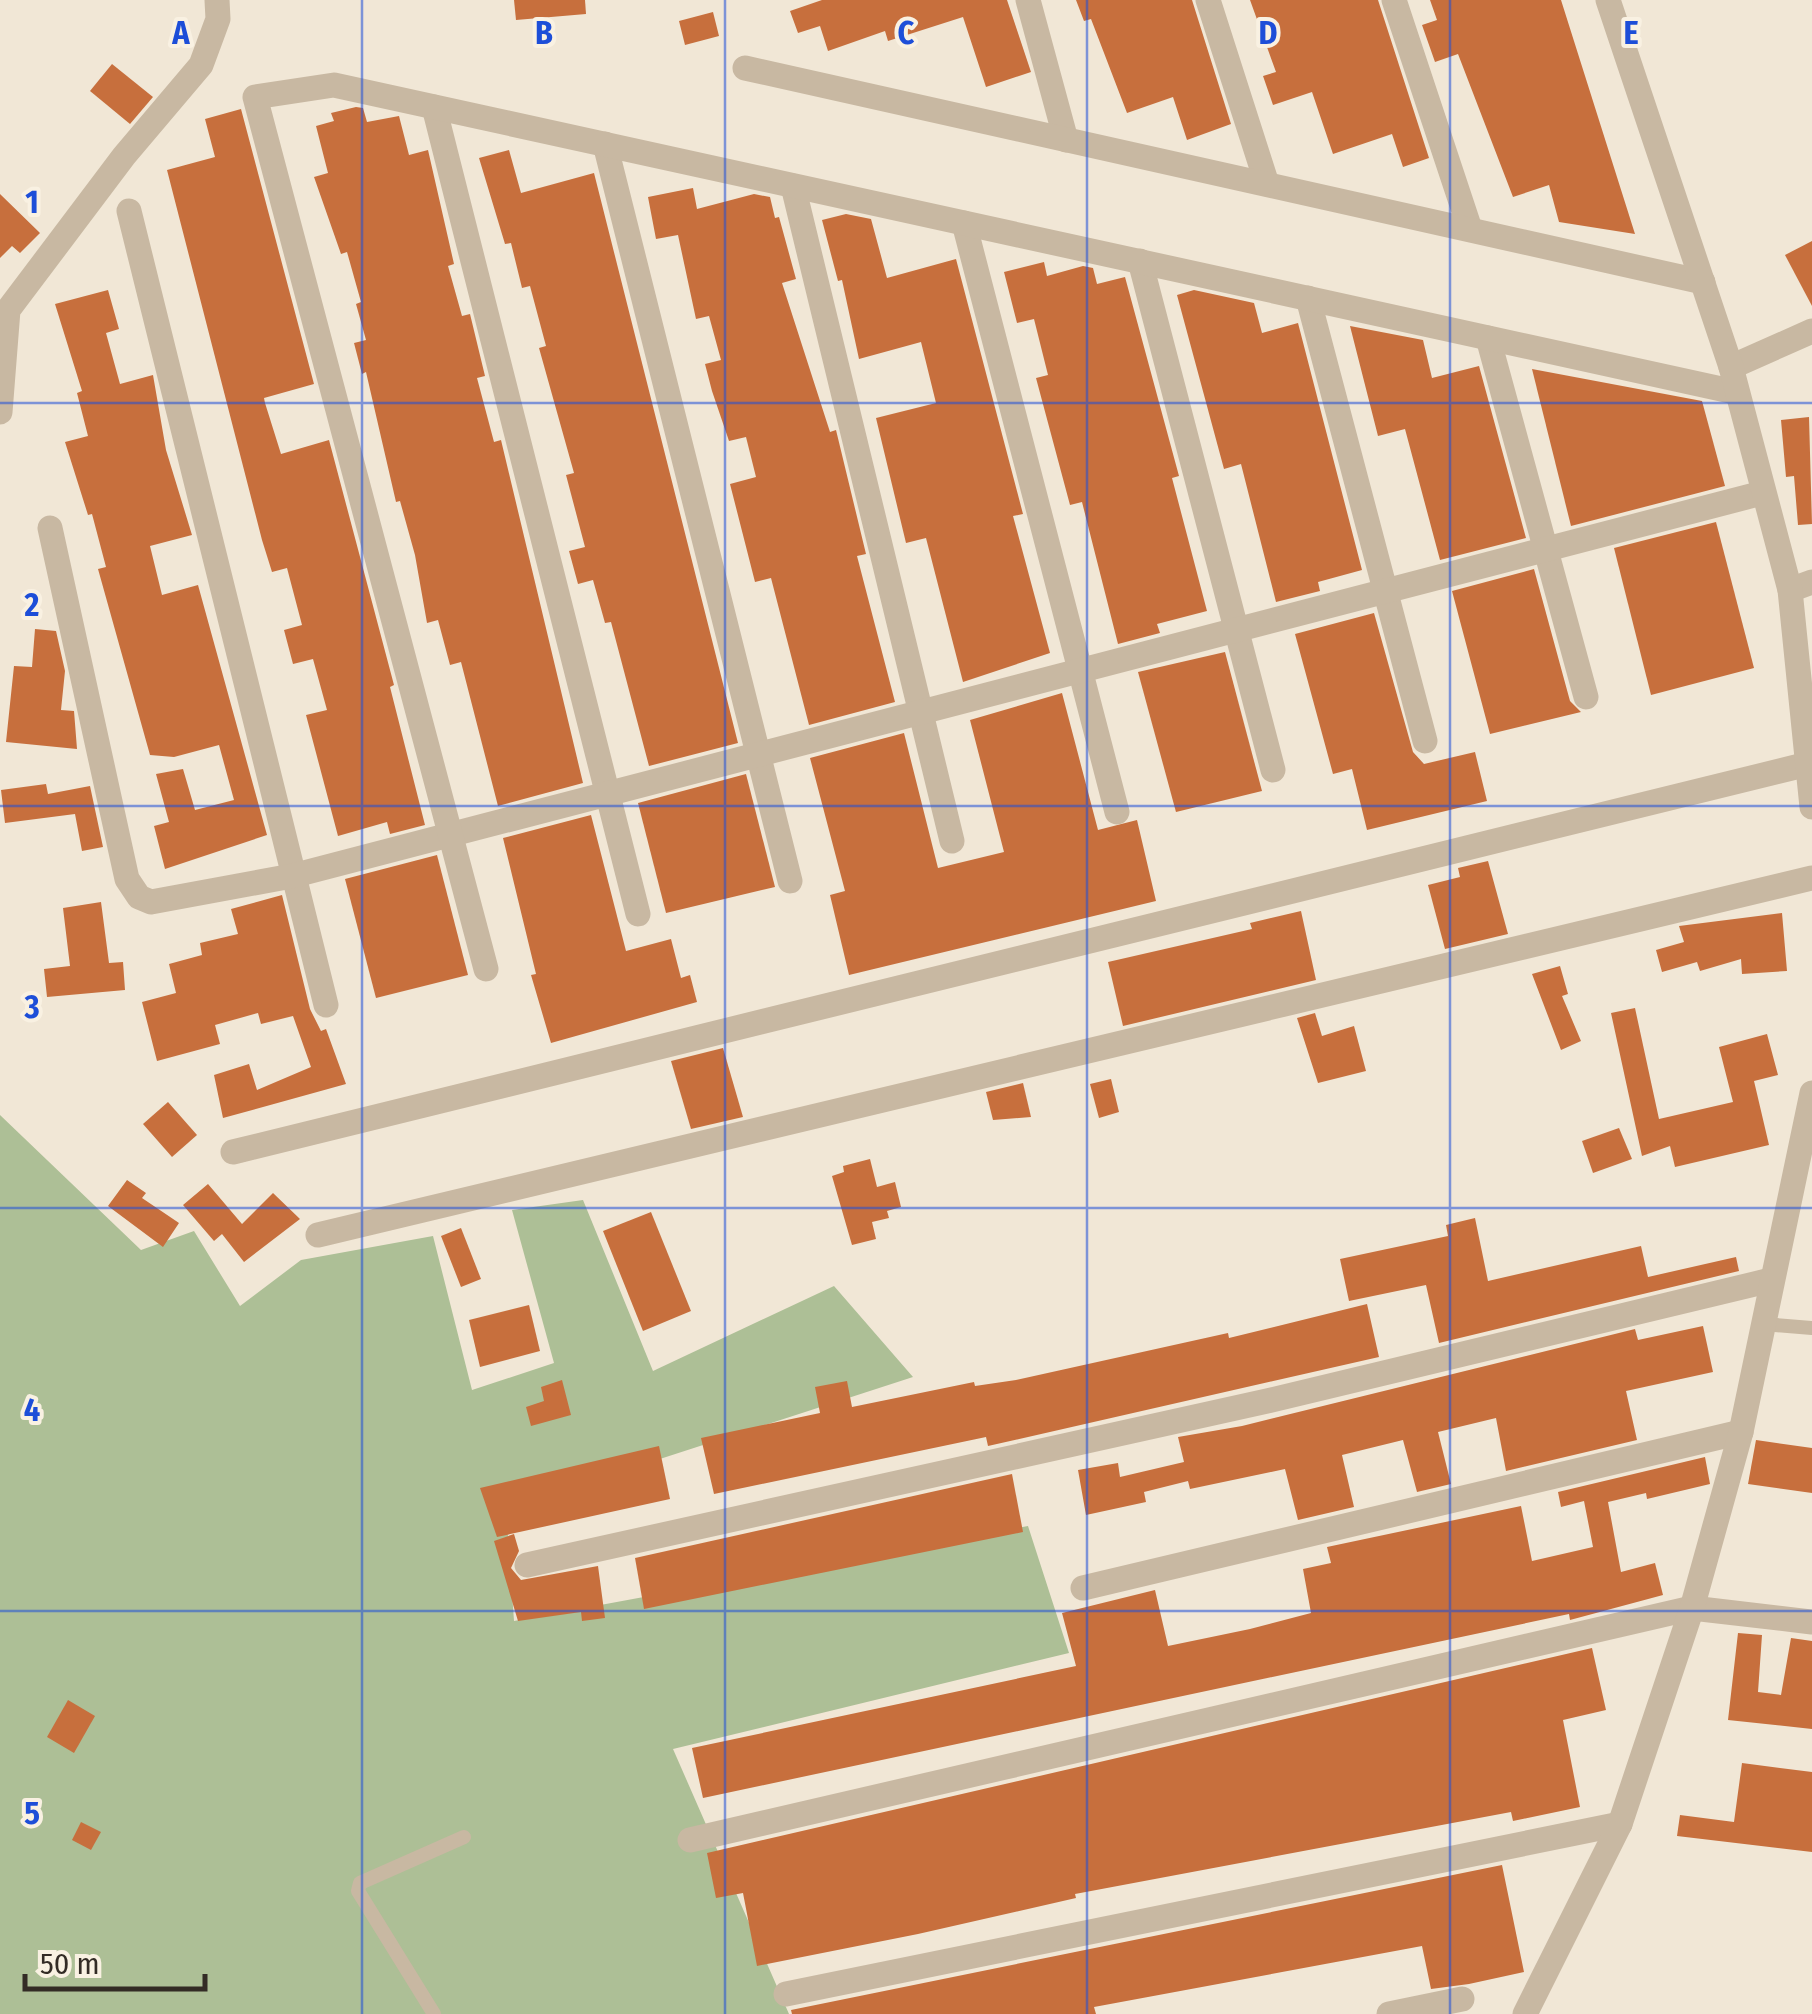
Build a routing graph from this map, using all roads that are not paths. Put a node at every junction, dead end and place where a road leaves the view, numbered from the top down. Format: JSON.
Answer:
{"nodes":[{"id":1,"x":217,"y":0,"type":"edge"},
{"id":2,"x":1028,"y":0,"type":"edge"},
{"id":3,"x":1208,"y":0,"type":"edge"},
{"id":4,"x":1394,"y":0,"type":"edge"},
{"id":5,"x":1608,"y":0,"type":"edge"},
{"id":6,"x":745,"y":68,"type":"dead end"},
{"id":7,"x":434,"y":107,"type":"junction"},
{"id":8,"x":1066,"y":140,"type":"junction"},
{"id":9,"x":606,"y":144,"type":"junction"},
{"id":10,"x":1267,"y":184,"type":"junction"},
{"id":11,"x":793,"y":186,"type":"junction"},
{"id":12,"x":129,"y":211,"type":"dead end"},
{"id":13,"x":964,"y":223,"type":"junction"},
{"id":14,"x":1470,"y":229,"type":"junction"},
{"id":15,"x":1140,"y":261,"type":"junction"},
{"id":16,"x":1702,"y":282,"type":"junction"},
{"id":17,"x":1308,"y":298,"type":"junction"},
{"id":18,"x":1812,"y":331,"type":"edge"},
{"id":19,"x":1488,"y":338,"type":"junction"},
{"id":20,"x":1733,"y":380,"type":"junction"},
{"id":21,"x":0,"y":412,"type":"edge"},
{"id":22,"x":1762,"y":493,"type":"junction"},
{"id":23,"x":50,"y":528,"type":"dead end"},
{"id":24,"x":1546,"y":552,"type":"junction"},
{"id":25,"x":1801,"y":586,"type":"edge"},
{"id":26,"x":1382,"y":594,"type":"junction"},
{"id":27,"x":1239,"y":631,"type":"junction"},
{"id":28,"x":1078,"y":673,"type":"junction"},
{"id":29,"x":1586,"y":698,"type":"dead end"},
{"id":30,"x":922,"y":713,"type":"junction"},
{"id":31,"x":1425,"y":741,"type":"dead end"},
{"id":32,"x":756,"y":756,"type":"junction"},
{"id":33,"x":1808,"y":764,"type":"junction"},
{"id":34,"x":1273,"y":770,"type":"dead end"},
{"id":35,"x":606,"y":795,"type":"junction"},
{"id":36,"x":1812,"y":807,"type":"edge"},
{"id":37,"x":1117,"y":812,"type":"dead end"},
{"id":38,"x":449,"y":835,"type":"junction"},
{"id":39,"x":952,"y":840,"type":"dead end"},
{"id":40,"x":292,"y":876,"type":"junction"},
{"id":41,"x":1812,"y":878,"type":"edge"},
{"id":42,"x":790,"y":881,"type":"dead end"},
{"id":43,"x":638,"y":914,"type":"dead end"},
{"id":44,"x":486,"y":970,"type":"dead end"},
{"id":45,"x":326,"y":1005,"type":"dead end"},
{"id":46,"x":1812,"y":1093,"type":"edge"},
{"id":47,"x":233,"y":1152,"type":"dead end"},
{"id":48,"x":1804,"y":1172,"type":"edge"},
{"id":49,"x":318,"y":1235,"type":"dead end"},
{"id":50,"x":1771,"y":1280,"type":"junction"},
{"id":51,"x":1762,"y":1324,"type":"junction"},
{"id":52,"x":1812,"y":1328,"type":"edge"},
{"id":53,"x":1741,"y":1432,"type":"junction"},
{"id":54,"x":527,"y":1565,"type":"dead end"},
{"id":55,"x":1083,"y":1588,"type":"dead end"},
{"id":56,"x":1692,"y":1608,"type":"junction"},
{"id":57,"x":1812,"y":1622,"type":"edge"},
{"id":58,"x":1620,"y":1824,"type":"junction"},
{"id":59,"x":464,"y":1838,"type":"dead end"},
{"id":60,"x":690,"y":1840,"type":"dead end"},
{"id":61,"x":786,"y":1994,"type":"dead end"},
{"id":62,"x":1462,"y":1999,"type":"dead end"},
{"id":63,"x":434,"y":2014,"type":"edge"},
{"id":64,"x":1389,"y":2014,"type":"edge"},
{"id":65,"x":1525,"y":2014,"type":"edge"}],
"edges":[{"from":1,"to":21,"type":"street"},
{"from":2,"to":8,"type":"street"},
{"from":3,"to":10,"type":"street"},
{"from":4,"to":14,"type":"street"},
{"from":5,"to":16,"type":"street"},
{"from":6,"to":8,"type":"street"},
{"from":7,"to":9,"type":"street"},
{"from":7,"to":35,"type":"street"},
{"from":7,"to":38,"type":"street"},
{"from":8,"to":10,"type":"street"},
{"from":9,"to":11,"type":"street"},
{"from":9,"to":32,"type":"street"},
{"from":10,"to":14,"type":"street"},
{"from":11,"to":13,"type":"street"},
{"from":11,"to":30,"type":"street"},
{"from":12,"to":40,"type":"street"},
{"from":13,"to":15,"type":"street"},
{"from":13,"to":28,"type":"street"},
{"from":14,"to":16,"type":"street"},
{"from":15,"to":17,"type":"street"},
{"from":15,"to":27,"type":"street"},
{"from":16,"to":20,"type":"street"},
{"from":17,"to":19,"type":"street"},
{"from":17,"to":26,"type":"street"},
{"from":18,"to":20,"type":"street"},
{"from":19,"to":20,"type":"street"},
{"from":19,"to":24,"type":"street"},
{"from":20,"to":22,"type":"street"},
{"from":22,"to":24,"type":"street"},
{"from":22,"to":25,"type":"street"},
{"from":23,"to":40,"type":"street"},
{"from":24,"to":26,"type":"street"},
{"from":24,"to":29,"type":"street"},
{"from":25,"to":33,"type":"street"},
{"from":26,"to":27,"type":"street"},
{"from":26,"to":31,"type":"street"},
{"from":27,"to":28,"type":"street"},
{"from":27,"to":34,"type":"street"},
{"from":28,"to":30,"type":"street"},
{"from":28,"to":37,"type":"street"},
{"from":30,"to":32,"type":"street"},
{"from":30,"to":39,"type":"street"},
{"from":32,"to":35,"type":"street"},
{"from":32,"to":42,"type":"street"},
{"from":33,"to":36,"type":"street"},
{"from":33,"to":47,"type":"street"},
{"from":35,"to":38,"type":"street"},
{"from":35,"to":43,"type":"street"},
{"from":38,"to":40,"type":"street"},
{"from":38,"to":44,"type":"street"},
{"from":40,"to":45,"type":"street"},
{"from":41,"to":49,"type":"street"},
{"from":46,"to":48,"type":"street"},
{"from":48,"to":50,"type":"street"},
{"from":50,"to":51,"type":"street"},
{"from":50,"to":54,"type":"street"},
{"from":51,"to":52,"type":"lane"},
{"from":51,"to":53,"type":"street"},
{"from":53,"to":55,"type":"street"},
{"from":53,"to":56,"type":"street"},
{"from":56,"to":57,"type":"street"},
{"from":56,"to":58,"type":"street"},
{"from":56,"to":60,"type":"street"},
{"from":58,"to":61,"type":"street"},
{"from":58,"to":65,"type":"street"},
{"from":59,"to":63,"type":"lane"},
{"from":62,"to":64,"type":"street"}]}
